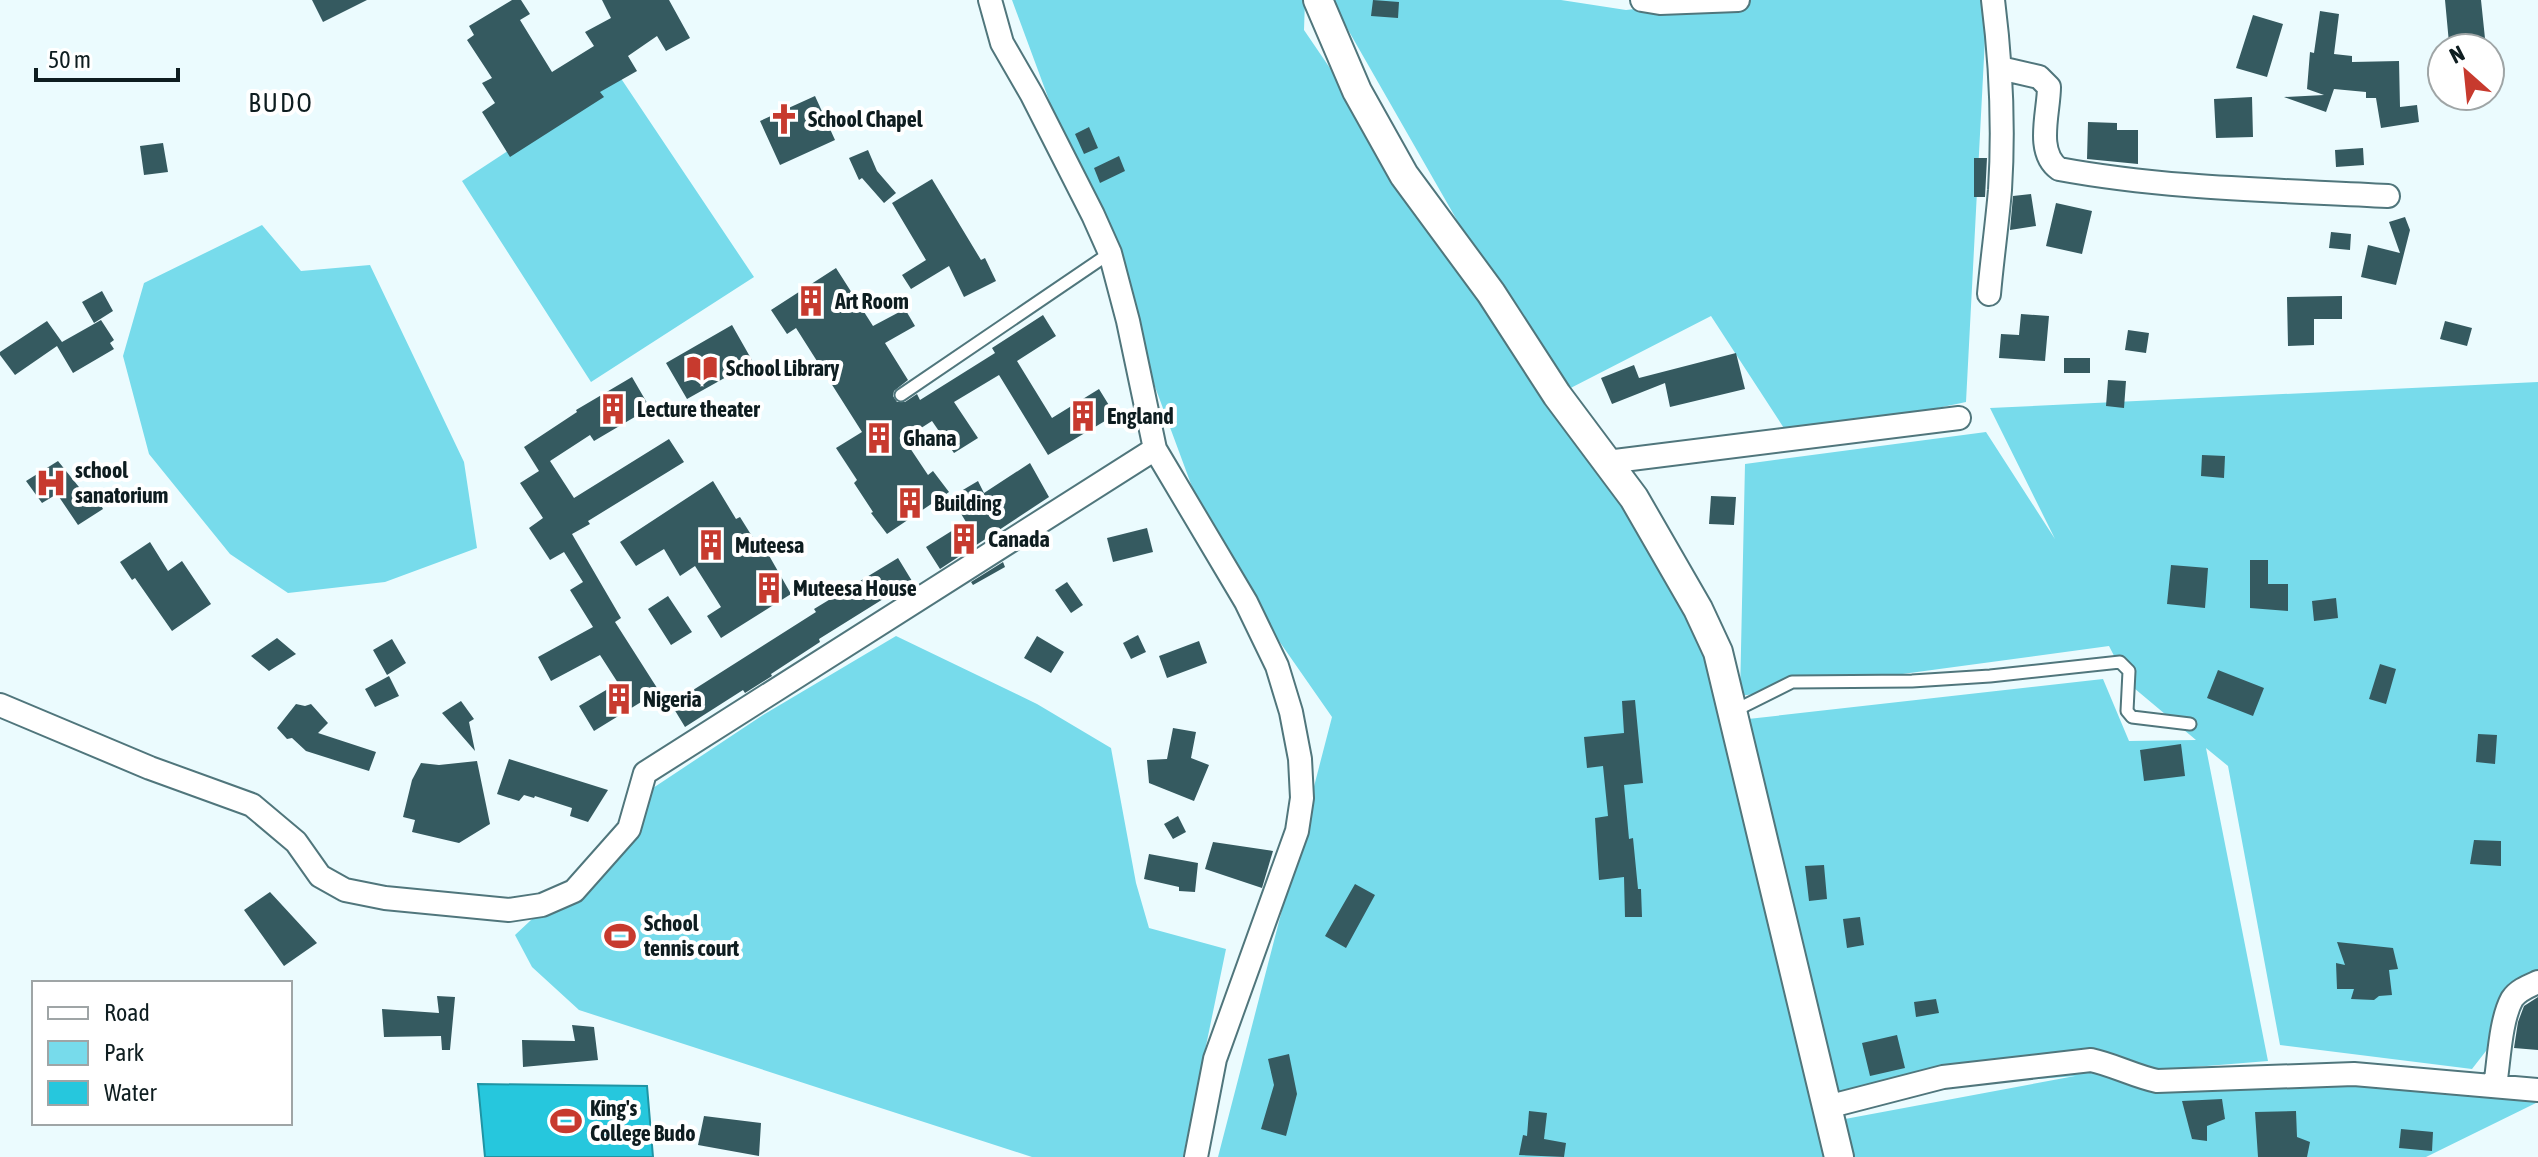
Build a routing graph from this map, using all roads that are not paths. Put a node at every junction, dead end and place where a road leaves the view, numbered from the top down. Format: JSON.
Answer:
{"nodes":[{"id":1,"x":990,"y":0,"type":"edge"},
{"id":2,"x":1318,"y":0,"type":"edge"},
{"id":3,"x":1642,"y":0,"type":"edge"},
{"id":4,"x":1738,"y":0,"type":"edge"},
{"id":5,"x":1993,"y":0,"type":"edge"},
{"id":6,"x":2000,"y":68,"type":"junction"},
{"id":7,"x":2388,"y":196,"type":"dead end"},
{"id":8,"x":1110,"y":253,"type":"junction"},
{"id":9,"x":1989,"y":294,"type":"dead end"},
{"id":10,"x":901,"y":395,"type":"dead end"},
{"id":11,"x":1959,"y":418,"type":"dead end"},
{"id":12,"x":1155,"y":449,"type":"junction"},
{"id":13,"x":1607,"y":462,"type":"junction"},
{"id":14,"x":0,"y":705,"type":"edge"},
{"id":15,"x":1734,"y":711,"type":"junction"},
{"id":16,"x":2190,"y":724,"type":"dead end"},
{"id":17,"x":2538,"y":982,"type":"edge"},
{"id":18,"x":2495,"y":1086,"type":"junction"},
{"id":19,"x":2538,"y":1090,"type":"edge"},
{"id":20,"x":1827,"y":1107,"type":"junction"},
{"id":21,"x":1196,"y":1157,"type":"edge"},
{"id":22,"x":1839,"y":1157,"type":"edge"}],
"edges":[{"from":1,"to":8,"type":"street"},
{"from":2,"to":13,"type":"street"},
{"from":3,"to":4,"type":"street"},
{"from":5,"to":6,"type":"street"},
{"from":6,"to":7,"type":"street"},
{"from":6,"to":9,"type":"street"},
{"from":8,"to":10,"type":"lane"},
{"from":8,"to":12,"type":"street"},
{"from":11,"to":13,"type":"street"},
{"from":12,"to":14,"type":"street"},
{"from":12,"to":21,"type":"street"},
{"from":13,"to":15,"type":"street"},
{"from":15,"to":16,"type":"lane"},
{"from":15,"to":20,"type":"street"},
{"from":17,"to":18,"type":"street"},
{"from":18,"to":19,"type":"street"},
{"from":18,"to":20,"type":"street"},
{"from":20,"to":22,"type":"street"}]}
